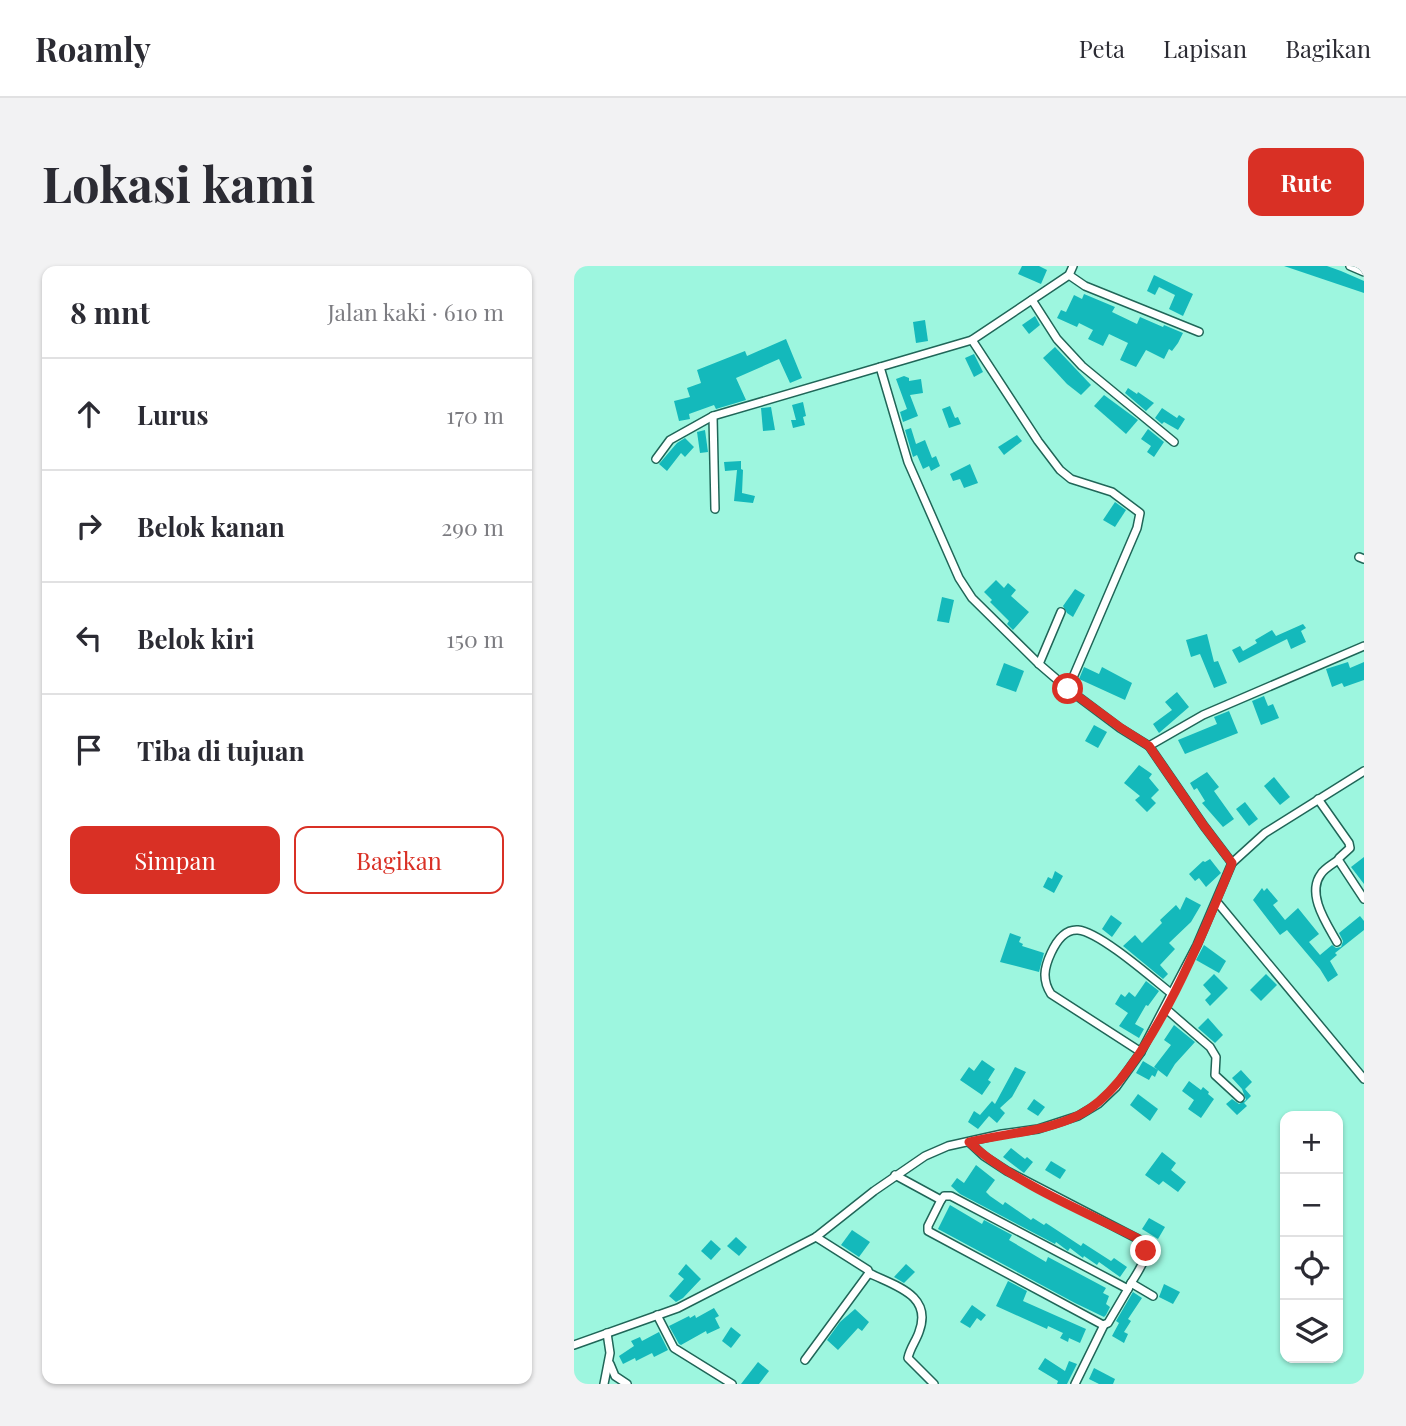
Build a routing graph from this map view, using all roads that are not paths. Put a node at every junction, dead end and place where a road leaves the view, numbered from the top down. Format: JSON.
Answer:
{"nodes":[{"id":1,"x":1073,"y":266,"type":"edge"},
{"id":2,"x":1350,"y":266,"type":"edge"},
{"id":3,"x":1364,"y":272,"type":"edge"},
{"id":4,"x":1069,"y":275,"type":"junction"},
{"id":5,"x":1032,"y":300,"type":"junction"},
{"id":6,"x":1199,"y":332,"type":"dead end"},
{"id":7,"x":972,"y":341,"type":"junction"},
{"id":8,"x":880,"y":367,"type":"junction"},
{"id":9,"x":713,"y":416,"type":"junction"},
{"id":10,"x":1174,"y":442,"type":"dead end"},
{"id":11,"x":656,"y":459,"type":"dead end"},
{"id":12,"x":715,"y":509,"type":"dead end"},
{"id":13,"x":1061,"y":612,"type":"dead end"},
{"id":14,"x":1364,"y":646,"type":"edge"},
{"id":15,"x":1039,"y":664,"type":"junction"},
{"id":16,"x":1068,"y":689,"type":"junction"},
{"id":17,"x":1149,"y":746,"type":"junction"},
{"id":18,"x":1364,"y":771,"type":"edge"},
{"id":19,"x":1318,"y":799,"type":"junction"},
{"id":20,"x":1338,"y":860,"type":"junction"},
{"id":21,"x":1232,"y":863,"type":"junction"},
{"id":22,"x":1364,"y":899,"type":"edge"},
{"id":23,"x":1217,"y":902,"type":"junction"},
{"id":24,"x":1337,"y":942,"type":"dead end"},
{"id":25,"x":1172,"y":994,"type":"junction"},
{"id":26,"x":1165,"y":1008,"type":"junction"},
{"id":27,"x":1141,"y":1052,"type":"junction"},
{"id":28,"x":1364,"y":1079,"type":"edge"},
{"id":29,"x":1240,"y":1098,"type":"dead end"},
{"id":30,"x":969,"y":1142,"type":"junction"},
{"id":31,"x":895,"y":1175,"type":"junction"},
{"id":32,"x":941,"y":1200,"type":"junction"},
{"id":33,"x":816,"y":1237,"type":"junction"},
{"id":34,"x":869,"y":1273,"type":"junction"},
{"id":35,"x":1130,"y":1286,"type":"junction"},
{"id":36,"x":1153,"y":1296,"type":"dead end"},
{"id":37,"x":657,"y":1315,"type":"junction"},
{"id":38,"x":1104,"y":1325,"type":"junction"},
{"id":39,"x":607,"y":1333,"type":"junction"},
{"id":40,"x":574,"y":1345,"type":"edge"},
{"id":41,"x":805,"y":1360,"type":"dead end"},
{"id":42,"x":609,"y":1363,"type":"junction"},
{"id":43,"x":1078,"y":1383,"type":"edge"},
{"id":44,"x":604,"y":1384,"type":"edge"},
{"id":45,"x":626,"y":1384,"type":"edge"},
{"id":46,"x":732,"y":1384,"type":"edge"},
{"id":47,"x":934,"y":1384,"type":"edge"}],
"edges":[{"from":1,"to":4,"type":"street"},
{"from":2,"to":3,"type":"street"},
{"from":4,"to":5,"type":"street"},
{"from":4,"to":6,"type":"street"},
{"from":5,"to":7,"type":"street"},
{"from":5,"to":10,"type":"street"},
{"from":7,"to":8,"type":"street"},
{"from":7,"to":16,"type":"street"},
{"from":8,"to":9,"type":"street"},
{"from":8,"to":15,"type":"street"},
{"from":9,"to":11,"type":"street"},
{"from":9,"to":12,"type":"street"},
{"from":13,"to":15,"type":"street"},
{"from":14,"to":17,"type":"street"},
{"from":15,"to":16,"type":"street"},
{"from":16,"to":17,"type":"street"},
{"from":17,"to":21,"type":"street"},
{"from":18,"to":19,"type":"street"},
{"from":19,"to":20,"type":"street"},
{"from":19,"to":21,"type":"street"},
{"from":20,"to":22,"type":"street"},
{"from":20,"to":24,"type":"street"},
{"from":21,"to":23,"type":"street"},
{"from":23,"to":25,"type":"street"},
{"from":23,"to":28,"type":"street"},
{"from":25,"to":26,"type":"street"},
{"from":25,"to":27,"type":"street"},
{"from":26,"to":27,"type":"street"},
{"from":26,"to":29,"type":"street"},
{"from":27,"to":30,"type":"street"},
{"from":30,"to":31,"type":"street"},
{"from":30,"to":35,"type":"street"},
{"from":31,"to":32,"type":"street"},
{"from":31,"to":33,"type":"street"},
{"from":32,"to":35,"type":"street"},
{"from":32,"to":38,"type":"street"},
{"from":33,"to":34,"type":"street"},
{"from":33,"to":37,"type":"street"},
{"from":34,"to":41,"type":"street"},
{"from":34,"to":47,"type":"street"},
{"from":35,"to":36,"type":"street"},
{"from":35,"to":38,"type":"street"},
{"from":37,"to":39,"type":"street"},
{"from":37,"to":46,"type":"street"},
{"from":38,"to":43,"type":"street"},
{"from":39,"to":40,"type":"street"},
{"from":39,"to":42,"type":"street"},
{"from":42,"to":44,"type":"street"},
{"from":42,"to":45,"type":"street"}]}
